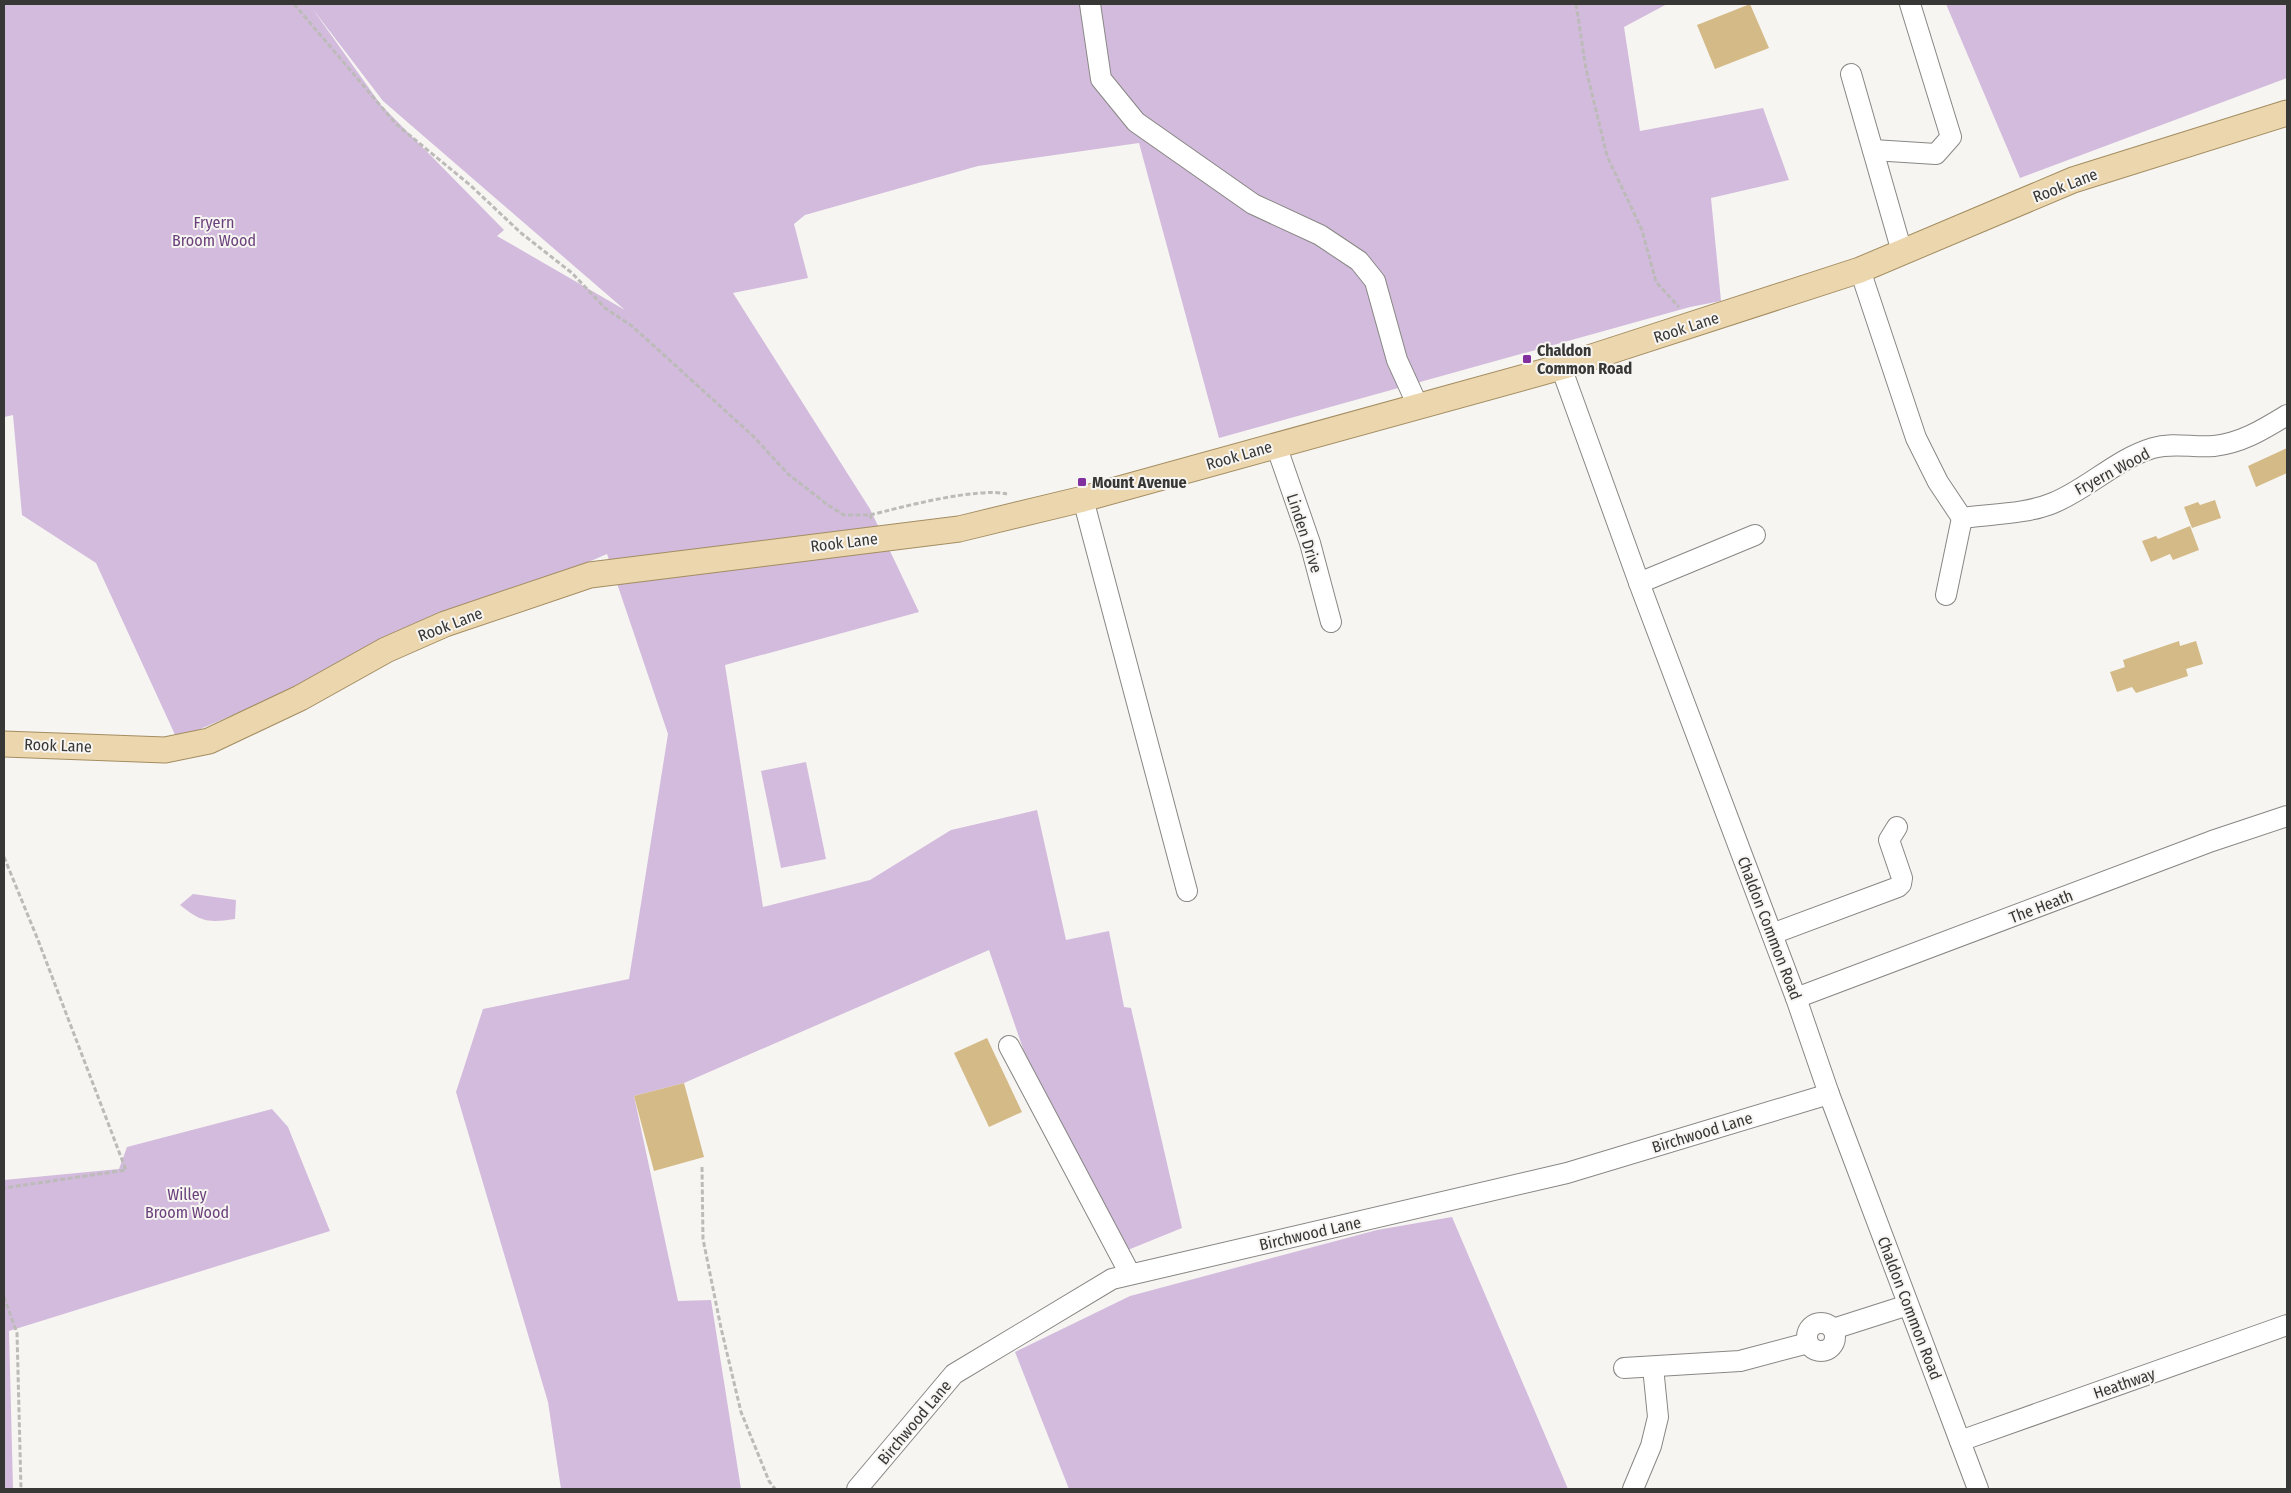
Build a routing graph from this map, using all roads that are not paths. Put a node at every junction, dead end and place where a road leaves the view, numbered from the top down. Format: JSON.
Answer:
{"nodes":[{"id":1,"x":1090,"y":4,"type":"edge"},
{"id":2,"x":1910,"y":4,"type":"edge"},
{"id":3,"x":1850,"y":74,"type":"dead end"},
{"id":4,"x":2287,"y":113,"type":"edge"},
{"id":5,"x":1872,"y":150,"type":"junction"},
{"id":6,"x":1902,"y":252,"type":"junction"},
{"id":7,"x":1860,"y":270,"type":"junction"},
{"id":8,"x":1561,"y":367,"type":"junction"},
{"id":9,"x":1418,"y":406,"type":"junction"},
{"id":10,"x":2287,"y":415,"type":"edge"},
{"id":11,"x":1276,"y":445,"type":"junction"},
{"id":12,"x":1083,"y":499,"type":"junction"},
{"id":13,"x":1962,"y":518,"type":"junction"},
{"id":14,"x":1755,"y":535,"type":"dead end"},
{"id":15,"x":1640,"y":583,"type":"junction"},
{"id":16,"x":1946,"y":594,"type":"dead end"},
{"id":17,"x":1330,"y":622,"type":"dead end"},
{"id":18,"x":4,"y":744,"type":"edge"},
{"id":19,"x":2287,"y":816,"type":"edge"},
{"id":20,"x":1898,"y":827,"type":"dead end"},
{"id":21,"x":1187,"y":891,"type":"dead end"},
{"id":22,"x":1772,"y":934,"type":"junction"},
{"id":23,"x":1796,"y":998,"type":"junction"},
{"id":24,"x":1009,"y":1046,"type":"dead end"},
{"id":25,"x":1829,"y":1094,"type":"junction"},
{"id":26,"x":1130,"y":1274,"type":"junction"},
{"id":27,"x":1908,"y":1305,"type":"junction"},
{"id":28,"x":2287,"y":1325,"type":"edge"},
{"id":29,"x":1653,"y":1367,"type":"junction"},
{"id":30,"x":1624,"y":1368,"type":"dead end"},
{"id":31,"x":1960,"y":1441,"type":"junction"},
{"id":32,"x":858,"y":1489,"type":"edge"},
{"id":33,"x":1633,"y":1489,"type":"edge"},
{"id":34,"x":1978,"y":1489,"type":"edge"}],
"edges":[{"from":1,"to":9,"type":"street"},
{"from":2,"to":5,"type":"street"},
{"from":3,"to":5,"type":"street"},
{"from":4,"to":6,"type":"main road","name":"Rook Lane"},
{"from":5,"to":6,"type":"street"},
{"from":6,"to":7,"type":"main road","name":"Rook Lane"},
{"from":7,"to":8,"type":"main road","name":"Rook Lane"},
{"from":7,"to":13,"type":"street"},
{"from":8,"to":9,"type":"main road","name":"Rook Lane"},
{"from":8,"to":15,"type":"street","name":"Chaldon Common Road"},
{"from":9,"to":11,"type":"main road","name":"Rook Lane"},
{"from":10,"to":13,"type":"street","name":"Fryern Wood"},
{"from":11,"to":12,"type":"main road","name":"Rook Lane"},
{"from":11,"to":17,"type":"street","name":"Linden Drive"},
{"from":12,"to":18,"type":"main road","name":"Rook Lane"},
{"from":12,"to":21,"type":"street"},
{"from":13,"to":16,"type":"street"},
{"from":14,"to":15,"type":"street"},
{"from":15,"to":22,"type":"street","name":"Chaldon Common Road"},
{"from":19,"to":23,"type":"street","name":"The Heath"},
{"from":20,"to":22,"type":"street"},
{"from":22,"to":23,"type":"street","name":"Chaldon Common Road"},
{"from":23,"to":25,"type":"street","name":"Chaldon Common Road"},
{"from":24,"to":26,"type":"street"},
{"from":25,"to":26,"type":"street","name":"Birchwood Lane"},
{"from":25,"to":27,"type":"street","name":"Chaldon Common Road"},
{"from":26,"to":32,"type":"street","name":"Birchwood Lane"},
{"from":27,"to":29,"type":"street"},
{"from":27,"to":31,"type":"street","name":"Chaldon Common Road"},
{"from":28,"to":31,"type":"street","name":"Heathway"},
{"from":29,"to":30,"type":"street"},
{"from":29,"to":33,"type":"street"},
{"from":31,"to":34,"type":"street","name":"Chaldon Common Road"}]}
